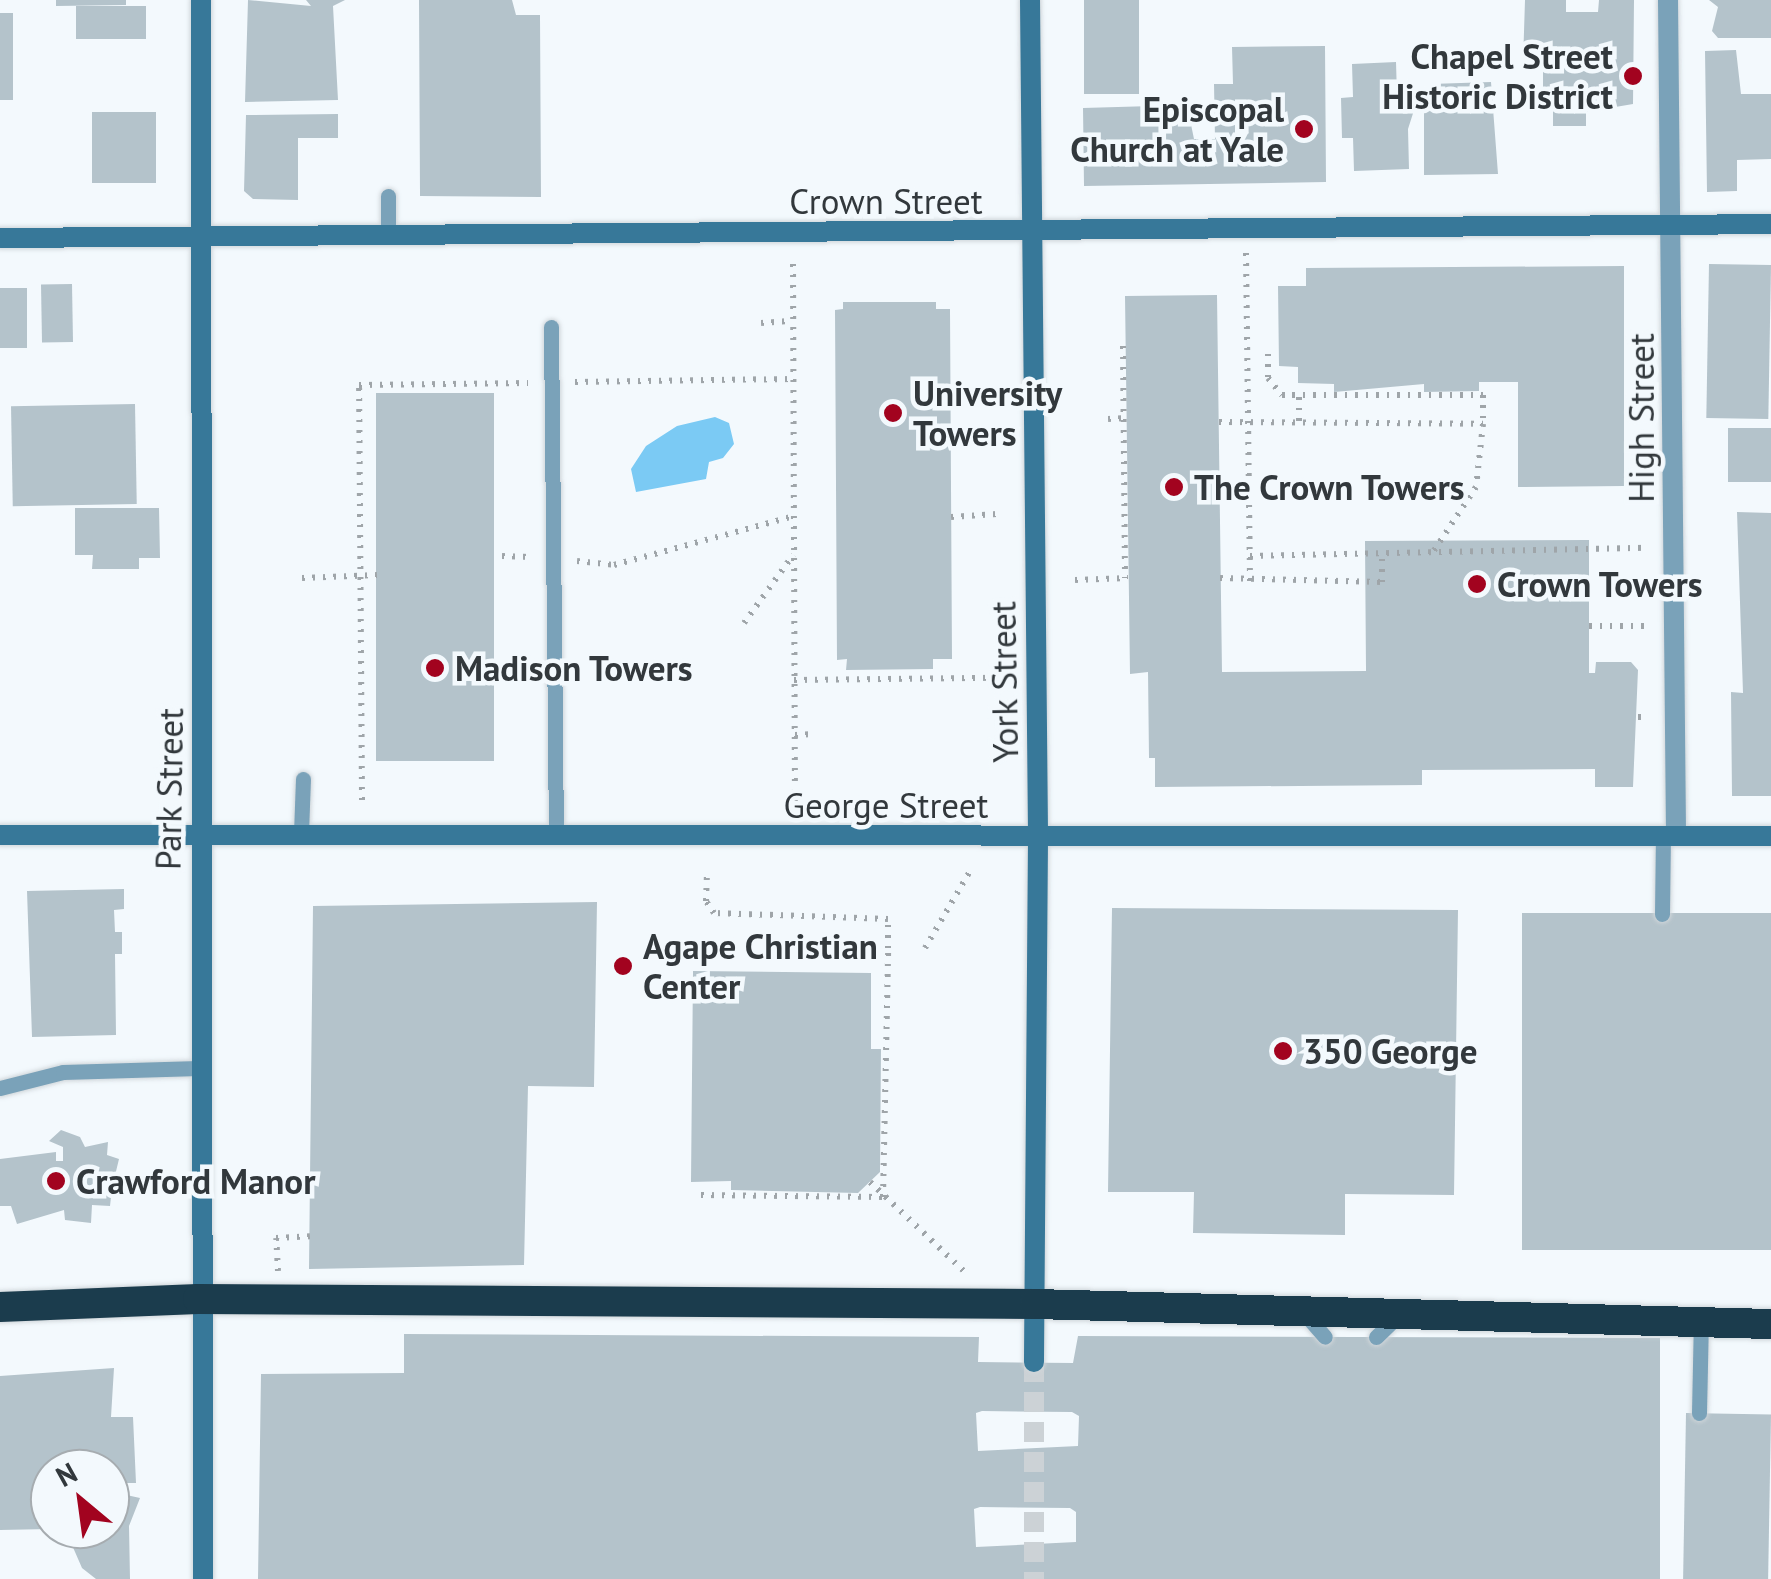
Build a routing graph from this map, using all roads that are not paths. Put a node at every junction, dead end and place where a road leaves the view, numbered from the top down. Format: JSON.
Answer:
{"nodes":[{"id":1,"x":200,"y":0,"type":"edge"},
{"id":2,"x":1030,"y":0,"type":"edge"},
{"id":3,"x":1668,"y":0,"type":"edge"},
{"id":4,"x":388,"y":196,"type":"dead end"},
{"id":5,"x":1771,"y":224,"type":"edge"},
{"id":6,"x":1672,"y":226,"type":"junction"},
{"id":7,"x":1031,"y":234,"type":"junction"},
{"id":8,"x":388,"y":237,"type":"junction"},
{"id":9,"x":0,"y":238,"type":"edge"},
{"id":10,"x":202,"y":238,"type":"junction"},
{"id":11,"x":551,"y":327,"type":"dead end"},
{"id":12,"x":303,"y":779,"type":"dead end"},
{"id":13,"x":202,"y":832,"type":"junction"},
{"id":14,"x":302,"y":833,"type":"junction"},
{"id":15,"x":0,"y":835,"type":"edge"},
{"id":16,"x":556,"y":836,"type":"junction"},
{"id":17,"x":1670,"y":836,"type":"junction"},
{"id":18,"x":1771,"y":836,"type":"edge"},
{"id":19,"x":1038,"y":838,"type":"junction"},
{"id":20,"x":1662,"y":914,"type":"dead end"},
{"id":21,"x":199,"y":1068,"type":"junction"},
{"id":22,"x":0,"y":1088,"type":"edge"},
{"id":23,"x":198,"y":1299,"type":"junction"},
{"id":24,"x":1034,"y":1304,"type":"junction"},
{"id":25,"x":0,"y":1307,"type":"edge"},
{"id":26,"x":1294,"y":1309,"type":"junction"},
{"id":27,"x":1416,"y":1310,"type":"junction"},
{"id":28,"x":1701,"y":1321,"type":"junction"},
{"id":29,"x":1771,"y":1324,"type":"edge"},
{"id":30,"x":1325,"y":1336,"type":"dead end"},
{"id":31,"x":1376,"y":1337,"type":"dead end"},
{"id":32,"x":1034,"y":1362,"type":"tunnel mouth"},
{"id":33,"x":1699,"y":1413,"type":"dead end"},
{"id":34,"x":203,"y":1579,"type":"edge"}],
"edges":[{"from":1,"to":10,"type":"main road","name":"Park Street"},
{"from":2,"to":7,"type":"main road","name":"York Street"},
{"from":3,"to":6,"type":"street","name":"High Street"},
{"from":4,"to":8,"type":"lane"},
{"from":5,"to":6,"type":"main road","name":"Crown Street"},
{"from":6,"to":7,"type":"main road","name":"Crown Street"},
{"from":6,"to":17,"type":"street","name":"High Street"},
{"from":7,"to":8,"type":"main road","name":"Crown Street"},
{"from":7,"to":19,"type":"main road","name":"York Street"},
{"from":8,"to":10,"type":"main road","name":"Crown Street"},
{"from":9,"to":10,"type":"main road","name":"Crown Street"},
{"from":10,"to":13,"type":"main road","name":"Park Street"},
{"from":11,"to":16,"type":"lane"},
{"from":12,"to":14,"type":"lane"},
{"from":13,"to":14,"type":"main road","name":"George Street"},
{"from":13,"to":15,"type":"main road","name":"George Street"},
{"from":13,"to":21,"type":"main road","name":"Park Street"},
{"from":14,"to":16,"type":"main road","name":"George Street"},
{"from":16,"to":19,"type":"main road","name":"George Street"},
{"from":17,"to":18,"type":"main road","name":"George Street"},
{"from":17,"to":19,"type":"main road","name":"George Street"},
{"from":17,"to":20,"type":"lane"},
{"from":19,"to":24,"type":"main road","name":"York Street"},
{"from":21,"to":22,"type":"lane"},
{"from":21,"to":23,"type":"main road","name":"Park Street"},
{"from":23,"to":24,"type":"highway"},
{"from":23,"to":25,"type":"highway"},
{"from":23,"to":34,"type":"main road","name":"Park Street"},
{"from":24,"to":26,"type":"highway"},
{"from":24,"to":32,"type":"main road","name":"York Street"},
{"from":26,"to":27,"type":"highway"},
{"from":26,"to":30,"type":"lane"},
{"from":27,"to":28,"type":"highway"},
{"from":27,"to":31,"type":"lane"},
{"from":28,"to":29,"type":"highway"},
{"from":28,"to":33,"type":"lane"}]}
